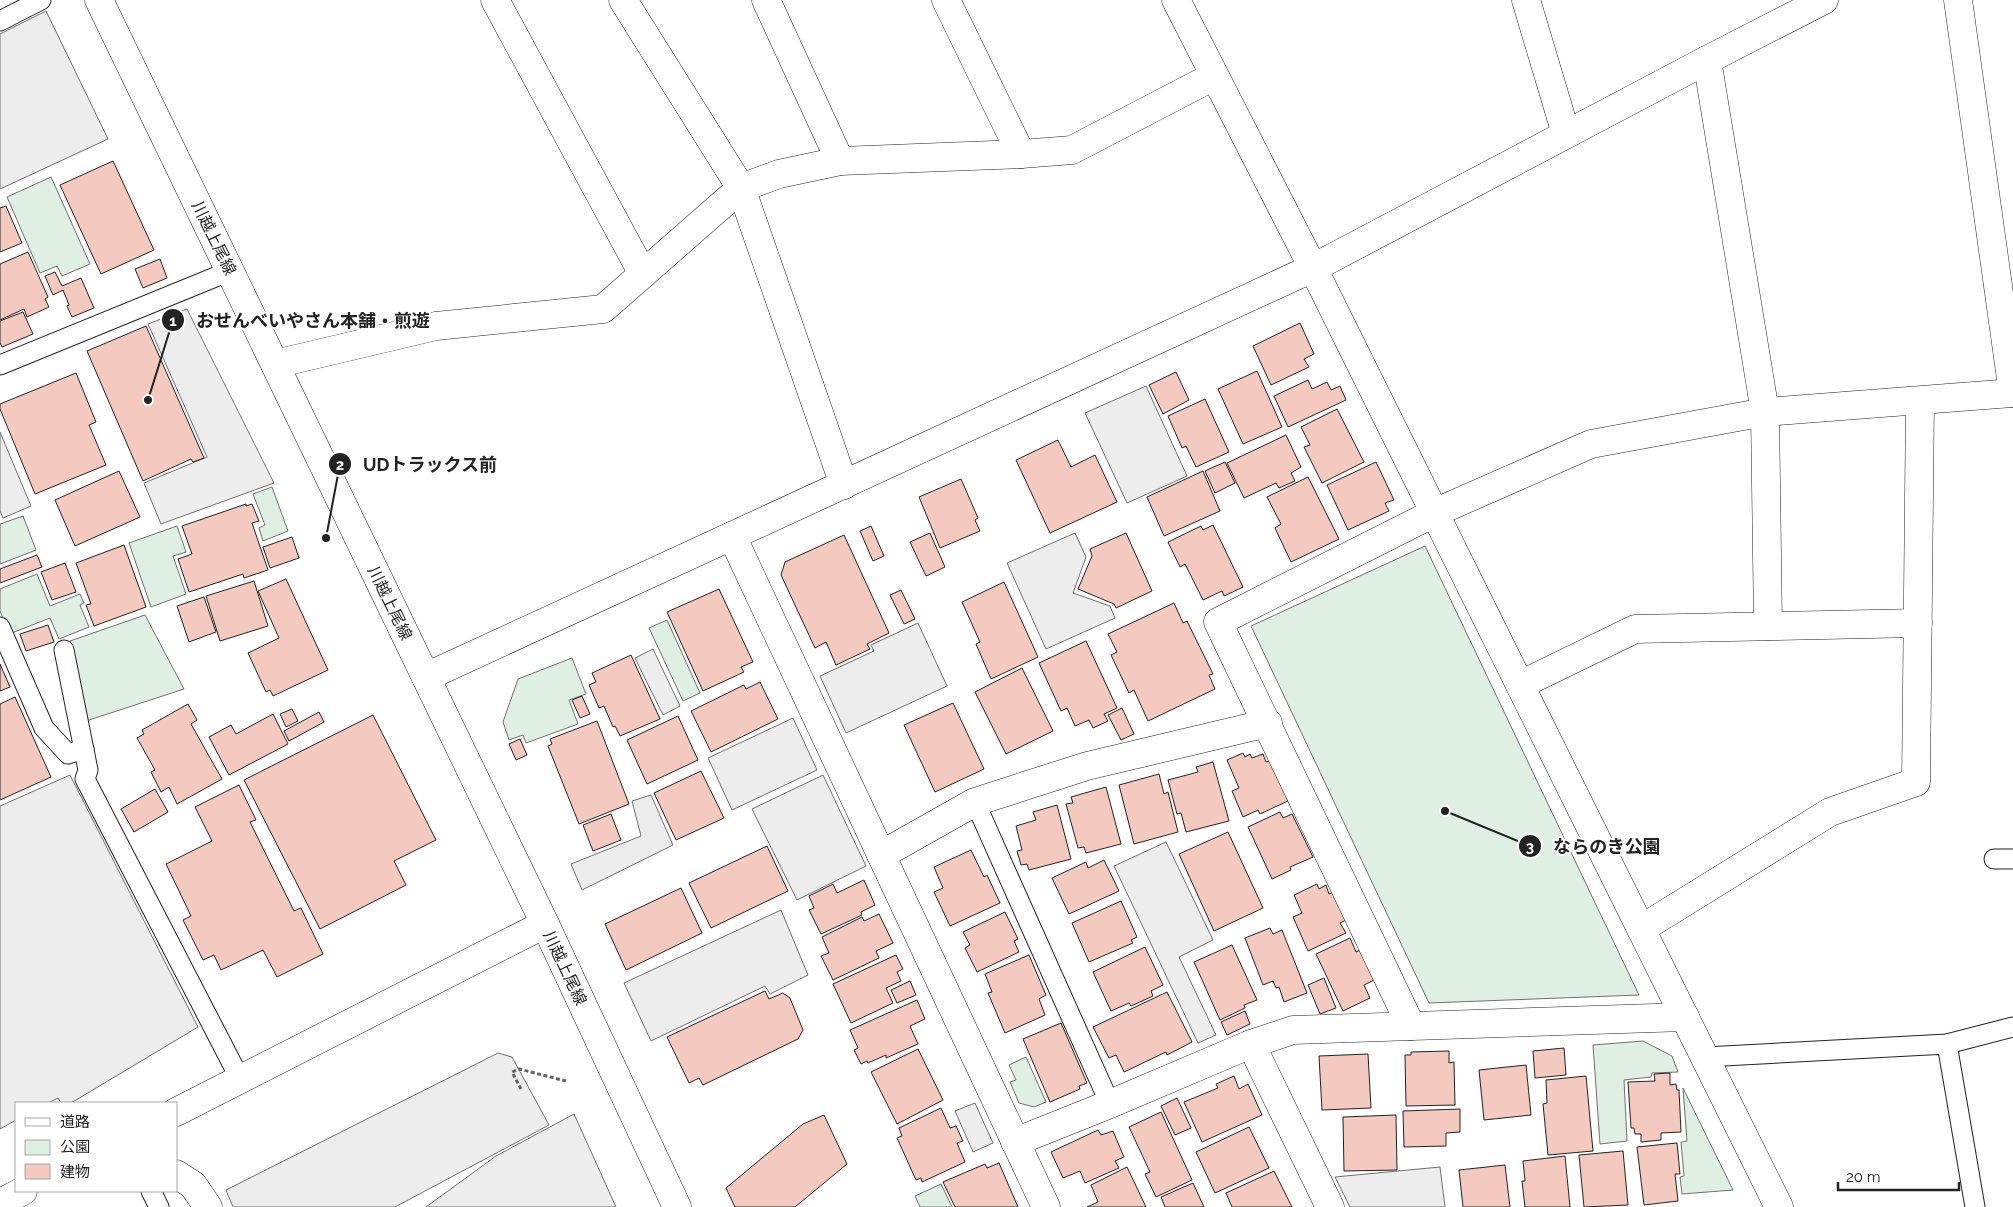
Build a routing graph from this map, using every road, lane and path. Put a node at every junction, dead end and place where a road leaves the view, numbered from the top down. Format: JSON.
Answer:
{"nodes":[{"id":1,"x":41,"y":0,"type":"edge"},
{"id":2,"x":99,"y":0,"type":"edge"},
{"id":3,"x":495,"y":0,"type":"edge"},
{"id":4,"x":623,"y":0,"type":"edge"},
{"id":5,"x":766,"y":0,"type":"edge"},
{"id":6,"x":946,"y":0,"type":"edge"},
{"id":7,"x":1176,"y":0,"type":"edge"},
{"id":8,"x":1526,"y":0,"type":"edge"},
{"id":9,"x":1958,"y":0,"type":"edge"},
{"id":10,"x":1819,"y":1,"type":"edge"},
{"id":11,"x":0,"y":21,"type":"edge"},
{"id":12,"x":1707,"y":60,"type":"junction"},
{"id":13,"x":1214,"y":76,"type":"junction"},
{"id":14,"x":1566,"y":134,"type":"junction"},
{"id":15,"x":1021,"y":154,"type":"junction"},
{"id":16,"x":840,"y":161,"type":"junction"},
{"id":17,"x":741,"y":188,"type":"junction"},
{"id":18,"x":1313,"y":268,"type":"junction"},
{"id":19,"x":230,"y":271,"type":"junction"},
{"id":20,"x":643,"y":274,"type":"junction"},
{"id":21,"x":275,"y":364,"type":"junction"},
{"id":22,"x":0,"y":365,"type":"edge"},
{"id":23,"x":2013,"y":393,"type":"edge"},
{"id":24,"x":1920,"y":401,"type":"junction"},
{"id":25,"x":1765,"y":412,"type":"junction"},
{"id":26,"x":844,"y":484,"type":"junction"},
{"id":27,"x":1434,"y":514,"type":"junction"},
{"id":28,"x":732,"y":536,"type":"junction"},
{"id":29,"x":1918,"y":623,"type":"junction"},
{"id":30,"x":1768,"y":626,"type":"junction"},
{"id":31,"x":0,"y":627,"type":"edge"},
{"id":32,"x":64,"y":650,"type":"dead end"},
{"id":33,"x":426,"y":677,"type":"junction"},
{"id":34,"x":1520,"y":685,"type":"junction"},
{"id":35,"x":1268,"y":723,"type":"junction"},
{"id":36,"x":84,"y":749,"type":"junction"},
{"id":37,"x":975,"y":802,"type":"junction"},
{"id":38,"x":881,"y":855,"type":"junction"},
{"id":39,"x":545,"y":924,"type":"junction"},
{"id":40,"x":1641,"y":929,"type":"junction"},
{"id":41,"x":1685,"y":1017,"type":"junction"},
{"id":42,"x":1411,"y":1026,"type":"junction"},
{"id":43,"x":2013,"y":1027,"type":"edge"},
{"id":44,"x":1251,"y":1044,"type":"junction"},
{"id":45,"x":1948,"y":1044,"type":"junction"},
{"id":46,"x":1705,"y":1057,"type":"junction"},
{"id":47,"x":240,"y":1079,"type":"junction"},
{"id":48,"x":566,"y":1081,"type":"dead end"},
{"id":49,"x":521,"y":1089,"type":"dead end"},
{"id":50,"x":1110,"y":1104,"type":"junction"},
{"id":51,"x":178,"y":1111,"type":"edge"},
{"id":52,"x":1015,"y":1142,"type":"junction"},
{"id":53,"x":178,"y":1175,"type":"edge"},
{"id":54,"x":21,"y":1192,"type":"edge"},
{"id":55,"x":152,"y":1192,"type":"edge"},
{"id":56,"x":0,"y":1203,"type":"edge"},
{"id":57,"x":159,"y":1207,"type":"edge"},
{"id":58,"x":208,"y":1207,"type":"edge"},
{"id":59,"x":677,"y":1207,"type":"edge"},
{"id":60,"x":1046,"y":1207,"type":"edge"},
{"id":61,"x":1330,"y":1207,"type":"edge"},
{"id":62,"x":1774,"y":1207,"type":"edge"},
{"id":63,"x":1779,"y":1207,"type":"edge"},
{"id":64,"x":1975,"y":1207,"type":"edge"}],
"edges":[{"from":1,"to":11,"type":"lane"},
{"from":2,"to":19,"type":"street","name":"川越上尾線"},
{"from":3,"to":20,"type":"street"},
{"from":4,"to":17,"type":"street"},
{"from":5,"to":16,"type":"street"},
{"from":6,"to":15,"type":"street"},
{"from":7,"to":13,"type":"street"},
{"from":8,"to":14,"type":"street"},
{"from":9,"to":23,"type":"street"},
{"from":10,"to":12,"type":"street"},
{"from":12,"to":14,"type":"street"},
{"from":12,"to":25,"type":"street"},
{"from":13,"to":15,"type":"street"},
{"from":13,"to":18,"type":"street"},
{"from":14,"to":18,"type":"street"},
{"from":15,"to":16,"type":"street"},
{"from":16,"to":17,"type":"street"},
{"from":17,"to":20,"type":"street"},
{"from":17,"to":26,"type":"street"},
{"from":18,"to":26,"type":"street"},
{"from":18,"to":27,"type":"street"},
{"from":19,"to":21,"type":"street","name":"川越上尾線"},
{"from":19,"to":22,"type":"lane"},
{"from":20,"to":21,"type":"street"},
{"from":21,"to":33,"type":"street","name":"川越上尾線"},
{"from":23,"to":24,"type":"street"},
{"from":24,"to":25,"type":"street"},
{"from":24,"to":29,"type":"street"},
{"from":25,"to":27,"type":"street"},
{"from":25,"to":30,"type":"street"},
{"from":26,"to":28,"type":"street"},
{"from":27,"to":34,"type":"street"},
{"from":27,"to":35,"type":"street"},
{"from":28,"to":33,"type":"street"},
{"from":28,"to":38,"type":"street"},
{"from":29,"to":30,"type":"street"},
{"from":29,"to":40,"type":"street"},
{"from":30,"to":34,"type":"street"},
{"from":31,"to":36,"type":"lane"},
{"from":32,"to":36,"type":"lane"},
{"from":33,"to":39,"type":"street","name":"川越上尾線"},
{"from":34,"to":40,"type":"street"},
{"from":35,"to":37,"type":"street"},
{"from":35,"to":42,"type":"street"},
{"from":36,"to":47,"type":"lane"},
{"from":37,"to":38,"type":"street"},
{"from":37,"to":50,"type":"lane"},
{"from":38,"to":52,"type":"street"},
{"from":39,"to":47,"type":"street"},
{"from":39,"to":59,"type":"street","name":"川越上尾線"},
{"from":40,"to":41,"type":"street"},
{"from":41,"to":42,"type":"street"},
{"from":41,"to":46,"type":"street"},
{"from":42,"to":44,"type":"street"},
{"from":43,"to":45,"type":"lane"},
{"from":44,"to":50,"type":"street"},
{"from":44,"to":61,"type":"street"},
{"from":45,"to":46,"type":"lane"},
{"from":45,"to":64,"type":"lane"},
{"from":46,"to":63,"type":"street"},
{"from":47,"to":51,"type":"street"},
{"from":48,"to":49,"type":"path"},
{"from":50,"to":52,"type":"street"},
{"from":52,"to":60,"type":"street"},
{"from":53,"to":58,"type":"street"},
{"from":54,"to":56,"type":"street"},
{"from":55,"to":57,"type":"lane"},
{"from":62,"to":63,"type":"street"}]}
